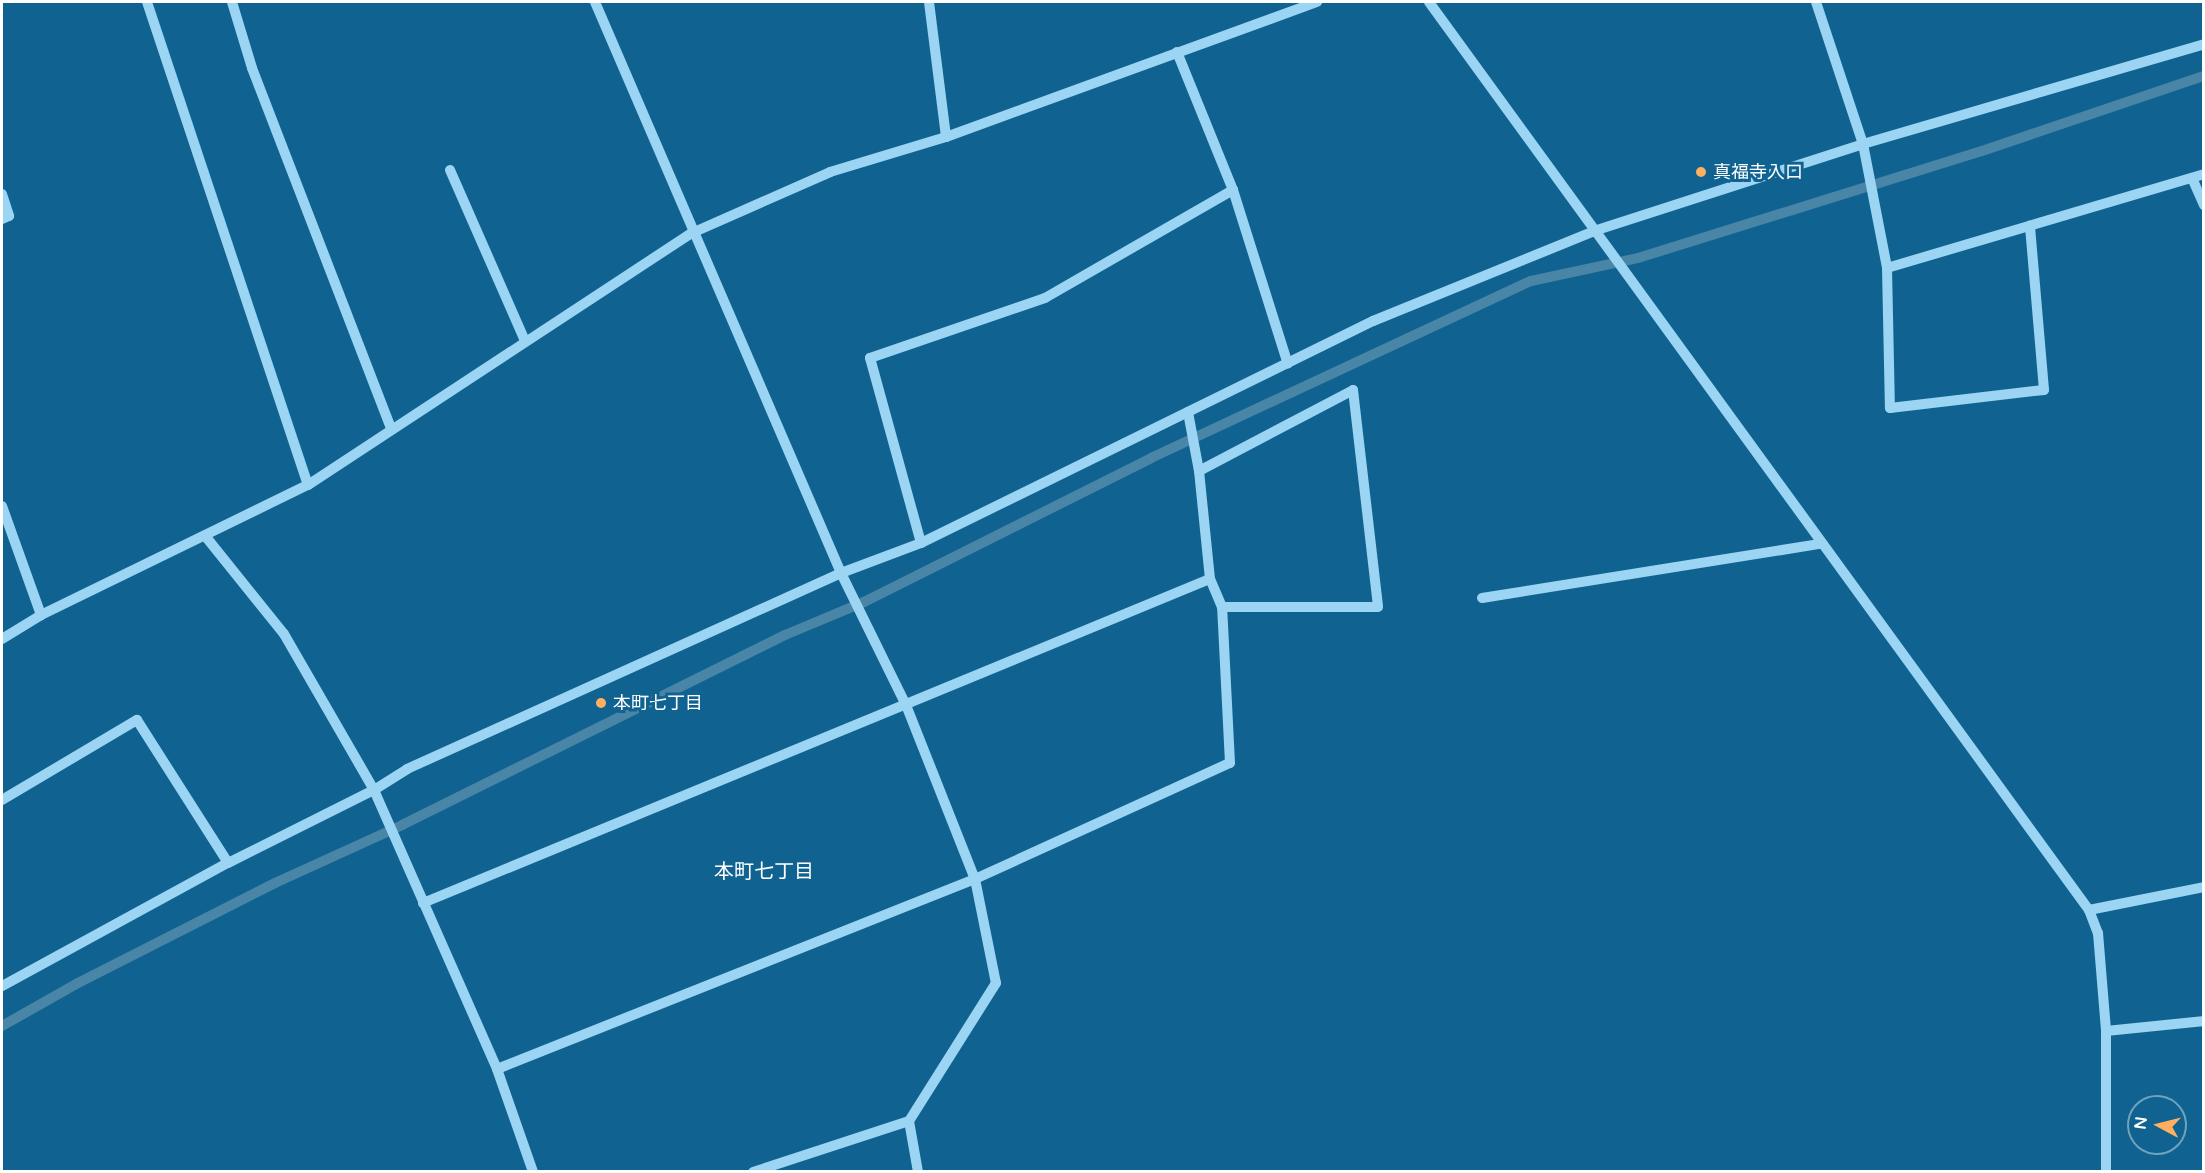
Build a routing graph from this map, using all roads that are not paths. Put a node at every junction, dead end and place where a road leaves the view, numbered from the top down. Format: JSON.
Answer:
{"nodes":[{"id":1,"x":147,"y":2,"type":"edge"},
{"id":2,"x":232,"y":2,"type":"edge"},
{"id":3,"x":595,"y":2,"type":"edge"},
{"id":4,"x":929,"y":2,"type":"edge"},
{"id":5,"x":1317,"y":2,"type":"edge"},
{"id":6,"x":1429,"y":2,"type":"edge"},
{"id":7,"x":1816,"y":2,"type":"edge"},
{"id":8,"x":2204,"y":44,"type":"edge"},
{"id":9,"x":1177,"y":51,"type":"junction"},
{"id":10,"x":946,"y":137,"type":"junction"},
{"id":11,"x":1863,"y":144,"type":"junction"},
{"id":12,"x":450,"y":170,"type":"dead end"},
{"id":13,"x":2204,"y":174,"type":"edge"},
{"id":14,"x":2192,"y":177,"type":"junction"},
{"id":15,"x":1233,"y":190,"type":"junction"},
{"id":16,"x":2,"y":194,"type":"edge"},
{"id":17,"x":2204,"y":206,"type":"edge"},
{"id":18,"x":2,"y":219,"type":"edge"},
{"id":19,"x":2030,"y":226,"type":"junction"},
{"id":20,"x":1597,"y":230,"type":"junction"},
{"id":21,"x":692,"y":233,"type":"junction"},
{"id":22,"x":1887,"y":268,"type":"junction"},
{"id":23,"x":525,"y":341,"type":"junction"},
{"id":24,"x":1288,"y":364,"type":"junction"},
{"id":25,"x":1188,"y":412,"type":"junction"},
{"id":26,"x":392,"y":428,"type":"junction"},
{"id":27,"x":1199,"y":471,"type":"junction"},
{"id":28,"x":308,"y":484,"type":"junction"},
{"id":29,"x":2,"y":506,"type":"edge"},
{"id":30,"x":206,"y":537,"type":"junction"},
{"id":31,"x":921,"y":543,"type":"junction"},
{"id":32,"x":1820,"y":544,"type":"junction"},
{"id":33,"x":842,"y":573,"type":"junction"},
{"id":34,"x":1210,"y":579,"type":"junction"},
{"id":35,"x":1482,"y":598,"type":"dead end"},
{"id":36,"x":1221,"y":607,"type":"junction"},
{"id":37,"x":41,"y":615,"type":"junction"},
{"id":38,"x":2,"y":639,"type":"edge"},
{"id":39,"x":906,"y":705,"type":"junction"},
{"id":40,"x":374,"y":790,"type":"junction"},
{"id":41,"x":2,"y":800,"type":"edge"},
{"id":42,"x":228,"y":863,"type":"junction"},
{"id":43,"x":975,"y":879,"type":"junction"},
{"id":44,"x":2204,"y":887,"type":"edge"},
{"id":45,"x":423,"y":903,"type":"junction"},
{"id":46,"x":2089,"y":910,"type":"junction"},
{"id":47,"x":2,"y":986,"type":"edge"},
{"id":48,"x":2204,"y":1021,"type":"edge"},
{"id":49,"x":2106,"y":1031,"type":"junction"},
{"id":50,"x":497,"y":1069,"type":"junction"},
{"id":51,"x":909,"y":1121,"type":"junction"},
{"id":52,"x":533,"y":1172,"type":"edge"},
{"id":53,"x":753,"y":1172,"type":"edge"},
{"id":54,"x":918,"y":1172,"type":"edge"},
{"id":55,"x":2106,"y":1172,"type":"edge"}],
"edges":[{"from":1,"to":28,"type":"street"},
{"from":2,"to":26,"type":"street"},
{"from":3,"to":21,"type":"street"},
{"from":4,"to":10,"type":"street"},
{"from":5,"to":9,"type":"street"},
{"from":6,"to":20,"type":"street"},
{"from":7,"to":11,"type":"street"},
{"from":8,"to":11,"type":"street"},
{"from":9,"to":10,"type":"street"},
{"from":9,"to":15,"type":"street"},
{"from":10,"to":21,"type":"street"},
{"from":11,"to":20,"type":"street"},
{"from":11,"to":22,"type":"street"},
{"from":12,"to":23,"type":"street"},
{"from":13,"to":14,"type":"street"},
{"from":14,"to":17,"type":"street"},
{"from":14,"to":19,"type":"street"},
{"from":15,"to":24,"type":"street"},
{"from":15,"to":31,"type":"street"},
{"from":16,"to":18,"type":"street"},
{"from":19,"to":22,"type":"street"},
{"from":19,"to":22,"type":"street"},
{"from":20,"to":24,"type":"street"},
{"from":20,"to":32,"type":"street"},
{"from":21,"to":23,"type":"street"},
{"from":21,"to":33,"type":"street"},
{"from":23,"to":26,"type":"street"},
{"from":24,"to":25,"type":"street"},
{"from":25,"to":27,"type":"street"},
{"from":25,"to":31,"type":"street"},
{"from":26,"to":28,"type":"street"},
{"from":27,"to":34,"type":"street"},
{"from":27,"to":36,"type":"street"},
{"from":28,"to":30,"type":"street"},
{"from":29,"to":37,"type":"street"},
{"from":30,"to":37,"type":"street"},
{"from":30,"to":40,"type":"street"},
{"from":31,"to":33,"type":"street"},
{"from":32,"to":35,"type":"street"},
{"from":32,"to":46,"type":"street"},
{"from":33,"to":39,"type":"street"},
{"from":33,"to":40,"type":"street"},
{"from":34,"to":36,"type":"street"},
{"from":34,"to":39,"type":"street"},
{"from":36,"to":43,"type":"street"},
{"from":37,"to":38,"type":"street"},
{"from":39,"to":43,"type":"street"},
{"from":39,"to":45,"type":"street"},
{"from":40,"to":42,"type":"street"},
{"from":40,"to":45,"type":"street"},
{"from":41,"to":42,"type":"street"},
{"from":42,"to":47,"type":"street"},
{"from":43,"to":50,"type":"street"},
{"from":43,"to":51,"type":"street"},
{"from":44,"to":46,"type":"street"},
{"from":45,"to":50,"type":"street"},
{"from":46,"to":49,"type":"street"},
{"from":48,"to":49,"type":"street"},
{"from":49,"to":55,"type":"street"},
{"from":50,"to":52,"type":"street"},
{"from":51,"to":53,"type":"street"},
{"from":51,"to":54,"type":"street"}]}
